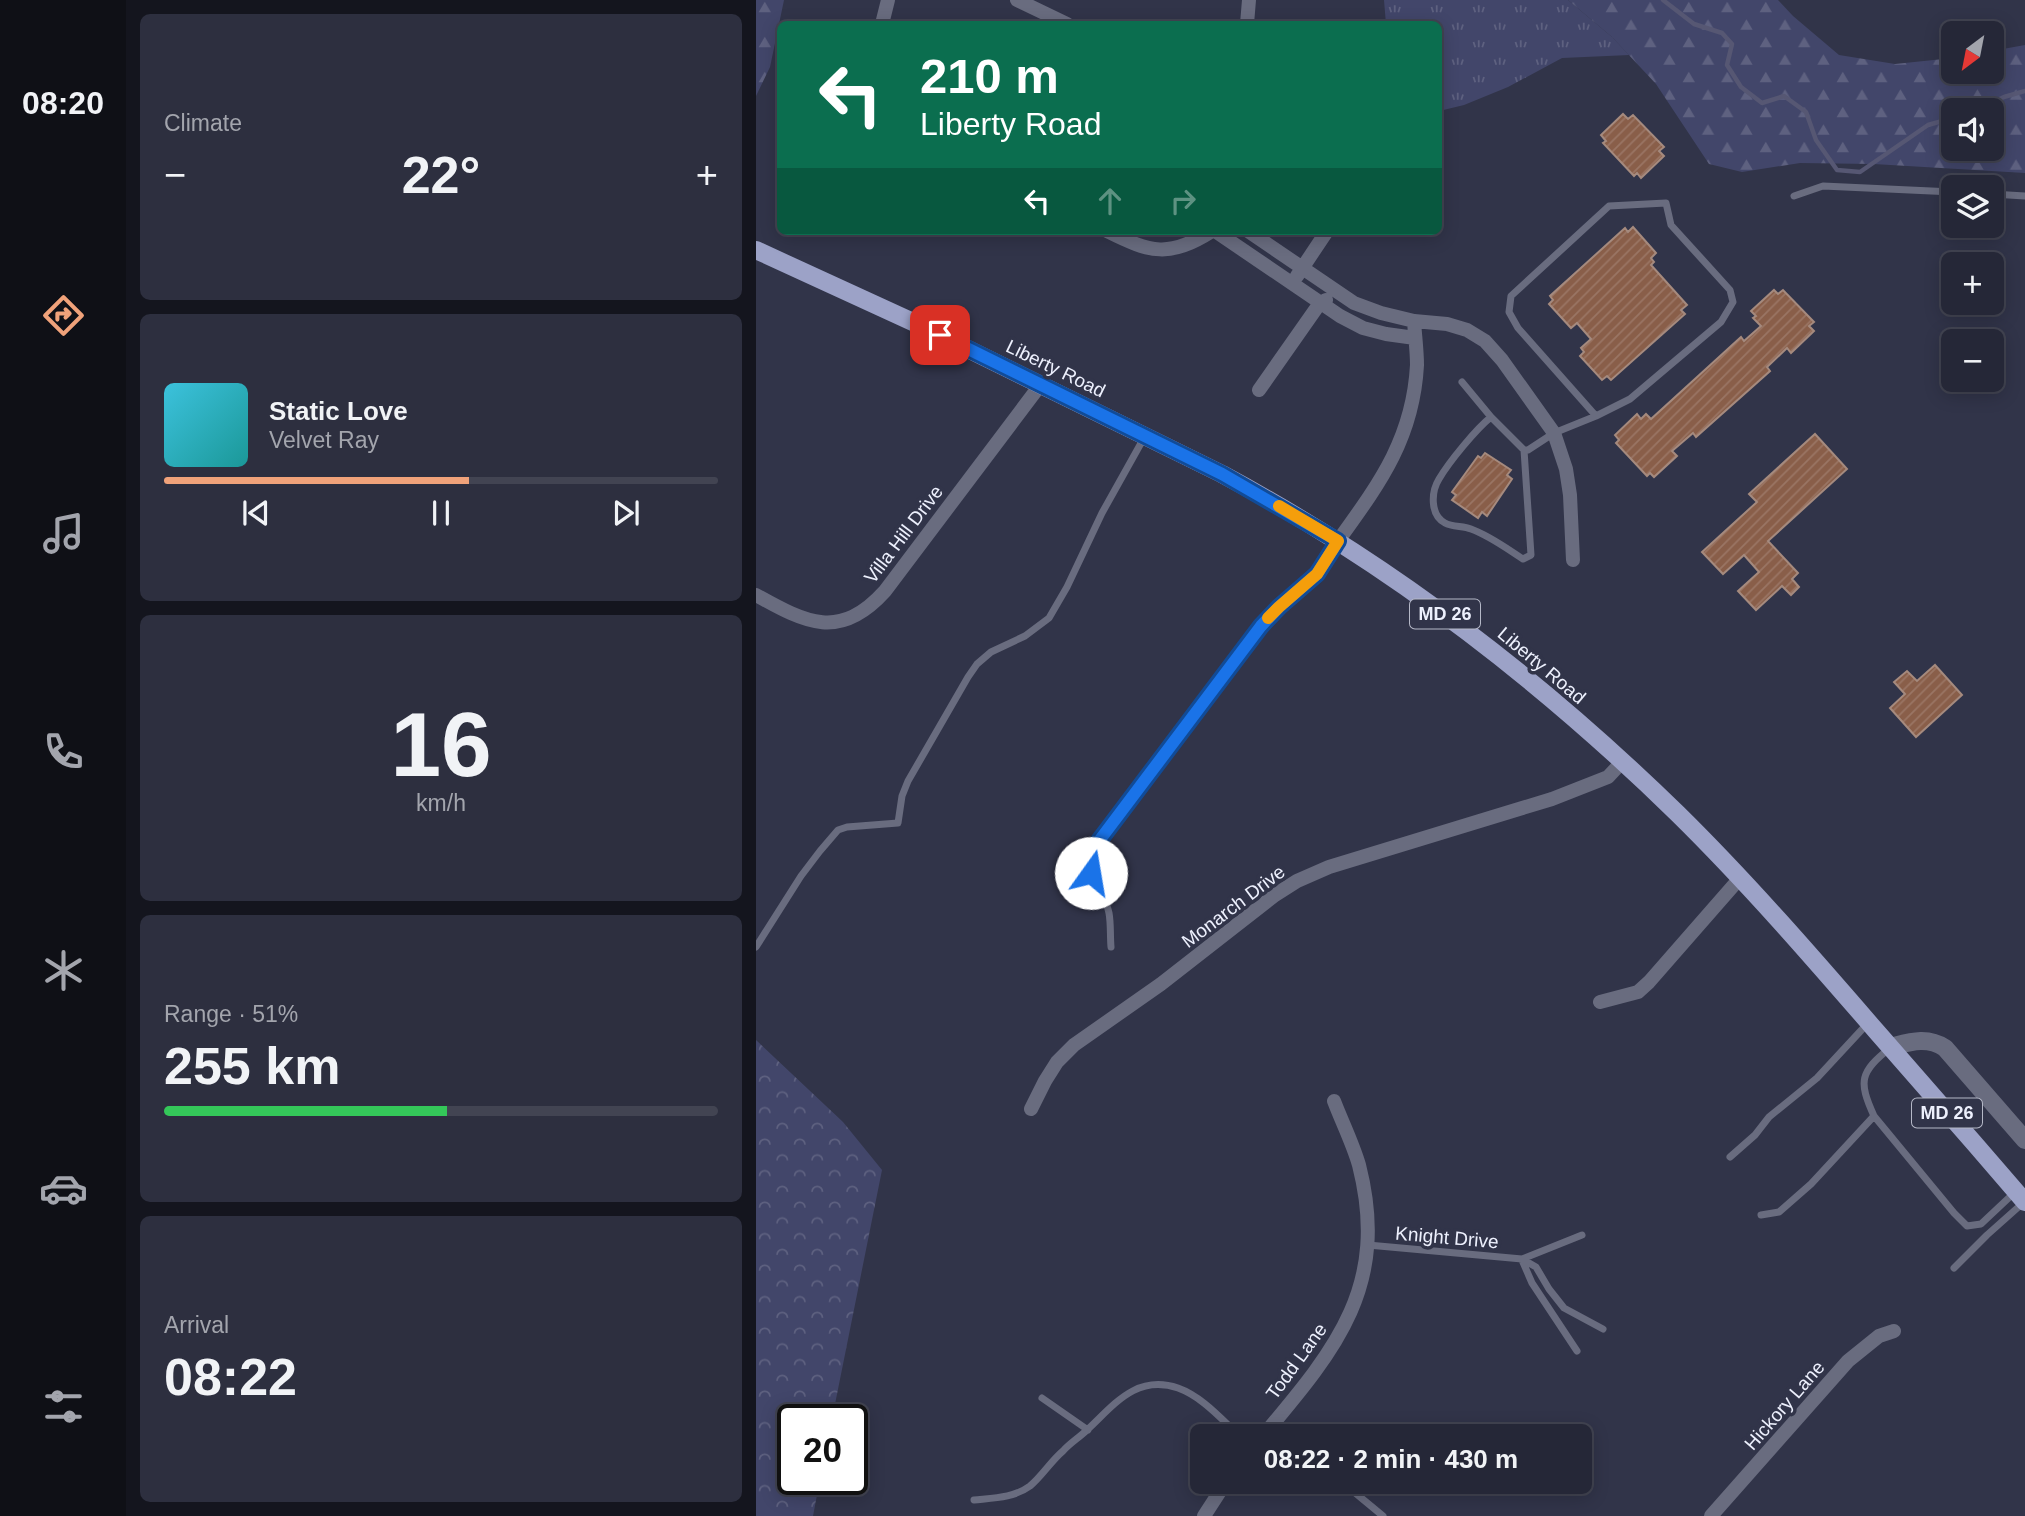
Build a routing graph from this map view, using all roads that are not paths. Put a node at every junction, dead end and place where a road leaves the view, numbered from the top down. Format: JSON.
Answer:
{"nodes":[{"id":1,"x":888,"y":0,"type":"edge"},
{"id":2,"x":1017,"y":0,"type":"edge"},
{"id":3,"x":1250,"y":0,"type":"edge"},
{"id":4,"x":883,"y":21,"type":"edge"},
{"id":5,"x":1061,"y":21,"type":"edge"},
{"id":6,"x":1247,"y":21,"type":"edge"},
{"id":7,"x":1941,"y":191,"type":"edge"},
{"id":8,"x":2004,"y":195,"type":"edge"},
{"id":9,"x":1794,"y":196,"type":"dead end"},
{"id":10,"x":2025,"y":196,"type":"edge"},
{"id":11,"x":1115,"y":235,"type":"edge"},
{"id":12,"x":1207,"y":235,"type":"edge"},
{"id":13,"x":1220,"y":235,"type":"edge"},
{"id":14,"x":1254,"y":235,"type":"edge"},
{"id":15,"x":1324,"y":235,"type":"edge"},
{"id":16,"x":756,"y":250,"type":"edge"},
{"id":17,"x":1302,"y":268,"type":"junction"},
{"id":18,"x":1292,"y":282,"type":"junction"},
{"id":19,"x":1340,"y":294,"type":"junction"},
{"id":20,"x":1320,"y":303,"type":"junction"},
{"id":21,"x":1414,"y":321,"type":"junction"},
{"id":22,"x":1415,"y":338,"type":"junction"},
{"id":23,"x":1462,"y":382,"type":"dead end"},
{"id":24,"x":1041,"y":384,"type":"junction"},
{"id":25,"x":1259,"y":390,"type":"dead end"},
{"id":26,"x":1596,"y":416,"type":"junction"},
{"id":27,"x":1491,"y":417,"type":"junction"},
{"id":28,"x":1554,"y":433,"type":"junction"},
{"id":29,"x":1145,"y":436,"type":"junction"},
{"id":30,"x":1524,"y":450,"type":"junction"},
{"id":31,"x":1338,"y":541,"type":"junction"},
{"id":32,"x":1573,"y":560,"type":"dead end"},
{"id":33,"x":756,"y":595,"type":"edge"},
{"id":34,"x":1622,"y":762,"type":"junction"},
{"id":35,"x":1740,"y":877,"type":"junction"},
{"id":36,"x":756,"y":947,"type":"edge"},
{"id":37,"x":1111,"y":947,"type":"dead end"},
{"id":38,"x":1601,"y":1002,"type":"dead end"},
{"id":39,"x":1869,"y":1022,"type":"junction"},
{"id":40,"x":1890,"y":1047,"type":"junction"},
{"id":41,"x":1334,"y":1101,"type":"dead end"},
{"id":42,"x":1031,"y":1109,"type":"dead end"},
{"id":43,"x":1874,"y":1116,"type":"junction"},
{"id":44,"x":2025,"y":1140,"type":"edge"},
{"id":45,"x":1730,"y":1157,"type":"dead end"},
{"id":46,"x":2022,"y":1198,"type":"edge"},
{"id":47,"x":1761,"y":1215,"type":"dead end"},
{"id":48,"x":1582,"y":1235,"type":"dead end"},
{"id":49,"x":1368,"y":1245,"type":"junction"},
{"id":50,"x":1522,"y":1259,"type":"junction"},
{"id":51,"x":1954,"y":1268,"type":"dead end"},
{"id":52,"x":1603,"y":1329,"type":"dead end"},
{"id":53,"x":1894,"y":1331,"type":"dead end"},
{"id":54,"x":1577,"y":1351,"type":"dead end"},
{"id":55,"x":1042,"y":1398,"type":"dead end"},
{"id":56,"x":1226,"y":1424,"type":"edge"},
{"id":57,"x":1272,"y":1424,"type":"edge"},
{"id":58,"x":1088,"y":1430,"type":"junction"},
{"id":59,"x":1218,"y":1494,"type":"edge"},
{"id":60,"x":1356,"y":1494,"type":"edge"},
{"id":61,"x":974,"y":1500,"type":"dead end"},
{"id":62,"x":1204,"y":1516,"type":"edge"},
{"id":63,"x":1383,"y":1516,"type":"edge"},
{"id":64,"x":1711,"y":1516,"type":"edge"}],
"edges":[{"from":1,"to":4,"type":"street"},
{"from":2,"to":5,"type":"street"},
{"from":3,"to":6,"type":"street"},
{"from":7,"to":9,"type":"lane"},
{"from":8,"to":10,"type":"lane"},
{"from":11,"to":12,"type":"street"},
{"from":13,"to":18,"type":"street"},
{"from":14,"to":17,"type":"street"},
{"from":15,"to":17,"type":"street"},
{"from":16,"to":24,"type":"main road","name":"Liberty Road","number":"MD 26"},
{"from":17,"to":18,"type":"street"},
{"from":17,"to":19,"type":"street"},
{"from":18,"to":20,"type":"street"},
{"from":19,"to":20,"type":"street"},
{"from":19,"to":21,"type":"street"},
{"from":20,"to":22,"type":"street"},
{"from":20,"to":25,"type":"street"},
{"from":21,"to":22,"type":"street"},
{"from":21,"to":28,"type":"street"},
{"from":22,"to":31,"type":"street"},
{"from":23,"to":27,"type":"lane"},
{"from":24,"to":29,"type":"main road","name":"Liberty Road","number":"MD 26"},
{"from":24,"to":33,"type":"street","name":"Villa Hill Drive"},
{"from":26,"to":26,"type":"lane"},
{"from":26,"to":28,"type":"lane"},
{"from":27,"to":30,"type":"lane"},
{"from":27,"to":30,"type":"lane"},
{"from":28,"to":30,"type":"lane"},
{"from":28,"to":32,"type":"street"},
{"from":29,"to":31,"type":"main road","name":"Liberty Road","number":"MD 26"},
{"from":29,"to":36,"type":"lane"},
{"from":31,"to":34,"type":"main road","name":"Liberty Road","number":"MD 26"},
{"from":31,"to":37,"type":"lane"},
{"from":34,"to":35,"type":"main road","name":"Liberty Road","number":"MD 26"},
{"from":34,"to":42,"type":"street","name":"Monarch Drive"},
{"from":35,"to":38,"type":"street"},
{"from":35,"to":39,"type":"main road","name":"Liberty Road","number":"MD 26"},
{"from":39,"to":40,"type":"main road","name":"Liberty Road","number":"MD 26"},
{"from":39,"to":45,"type":"lane"},
{"from":40,"to":43,"type":"lane"},
{"from":40,"to":44,"type":"street"},
{"from":40,"to":46,"type":"main road","name":"Liberty Road","number":"MD 26"},
{"from":41,"to":49,"type":"street","name":"Todd Lane"},
{"from":43,"to":46,"type":"lane"},
{"from":43,"to":47,"type":"lane"},
{"from":46,"to":51,"type":"lane"},
{"from":48,"to":50,"type":"lane"},
{"from":49,"to":50,"type":"lane","name":"Knight Drive"},
{"from":49,"to":57,"type":"street","name":"Todd Lane"},
{"from":50,"to":52,"type":"lane"},
{"from":50,"to":54,"type":"lane"},
{"from":53,"to":64,"type":"street","name":"Hickory Lane"},
{"from":55,"to":58,"type":"lane"},
{"from":56,"to":58,"type":"lane"},
{"from":58,"to":61,"type":"lane"},
{"from":59,"to":62,"type":"street"},
{"from":60,"to":63,"type":"lane"}]}
